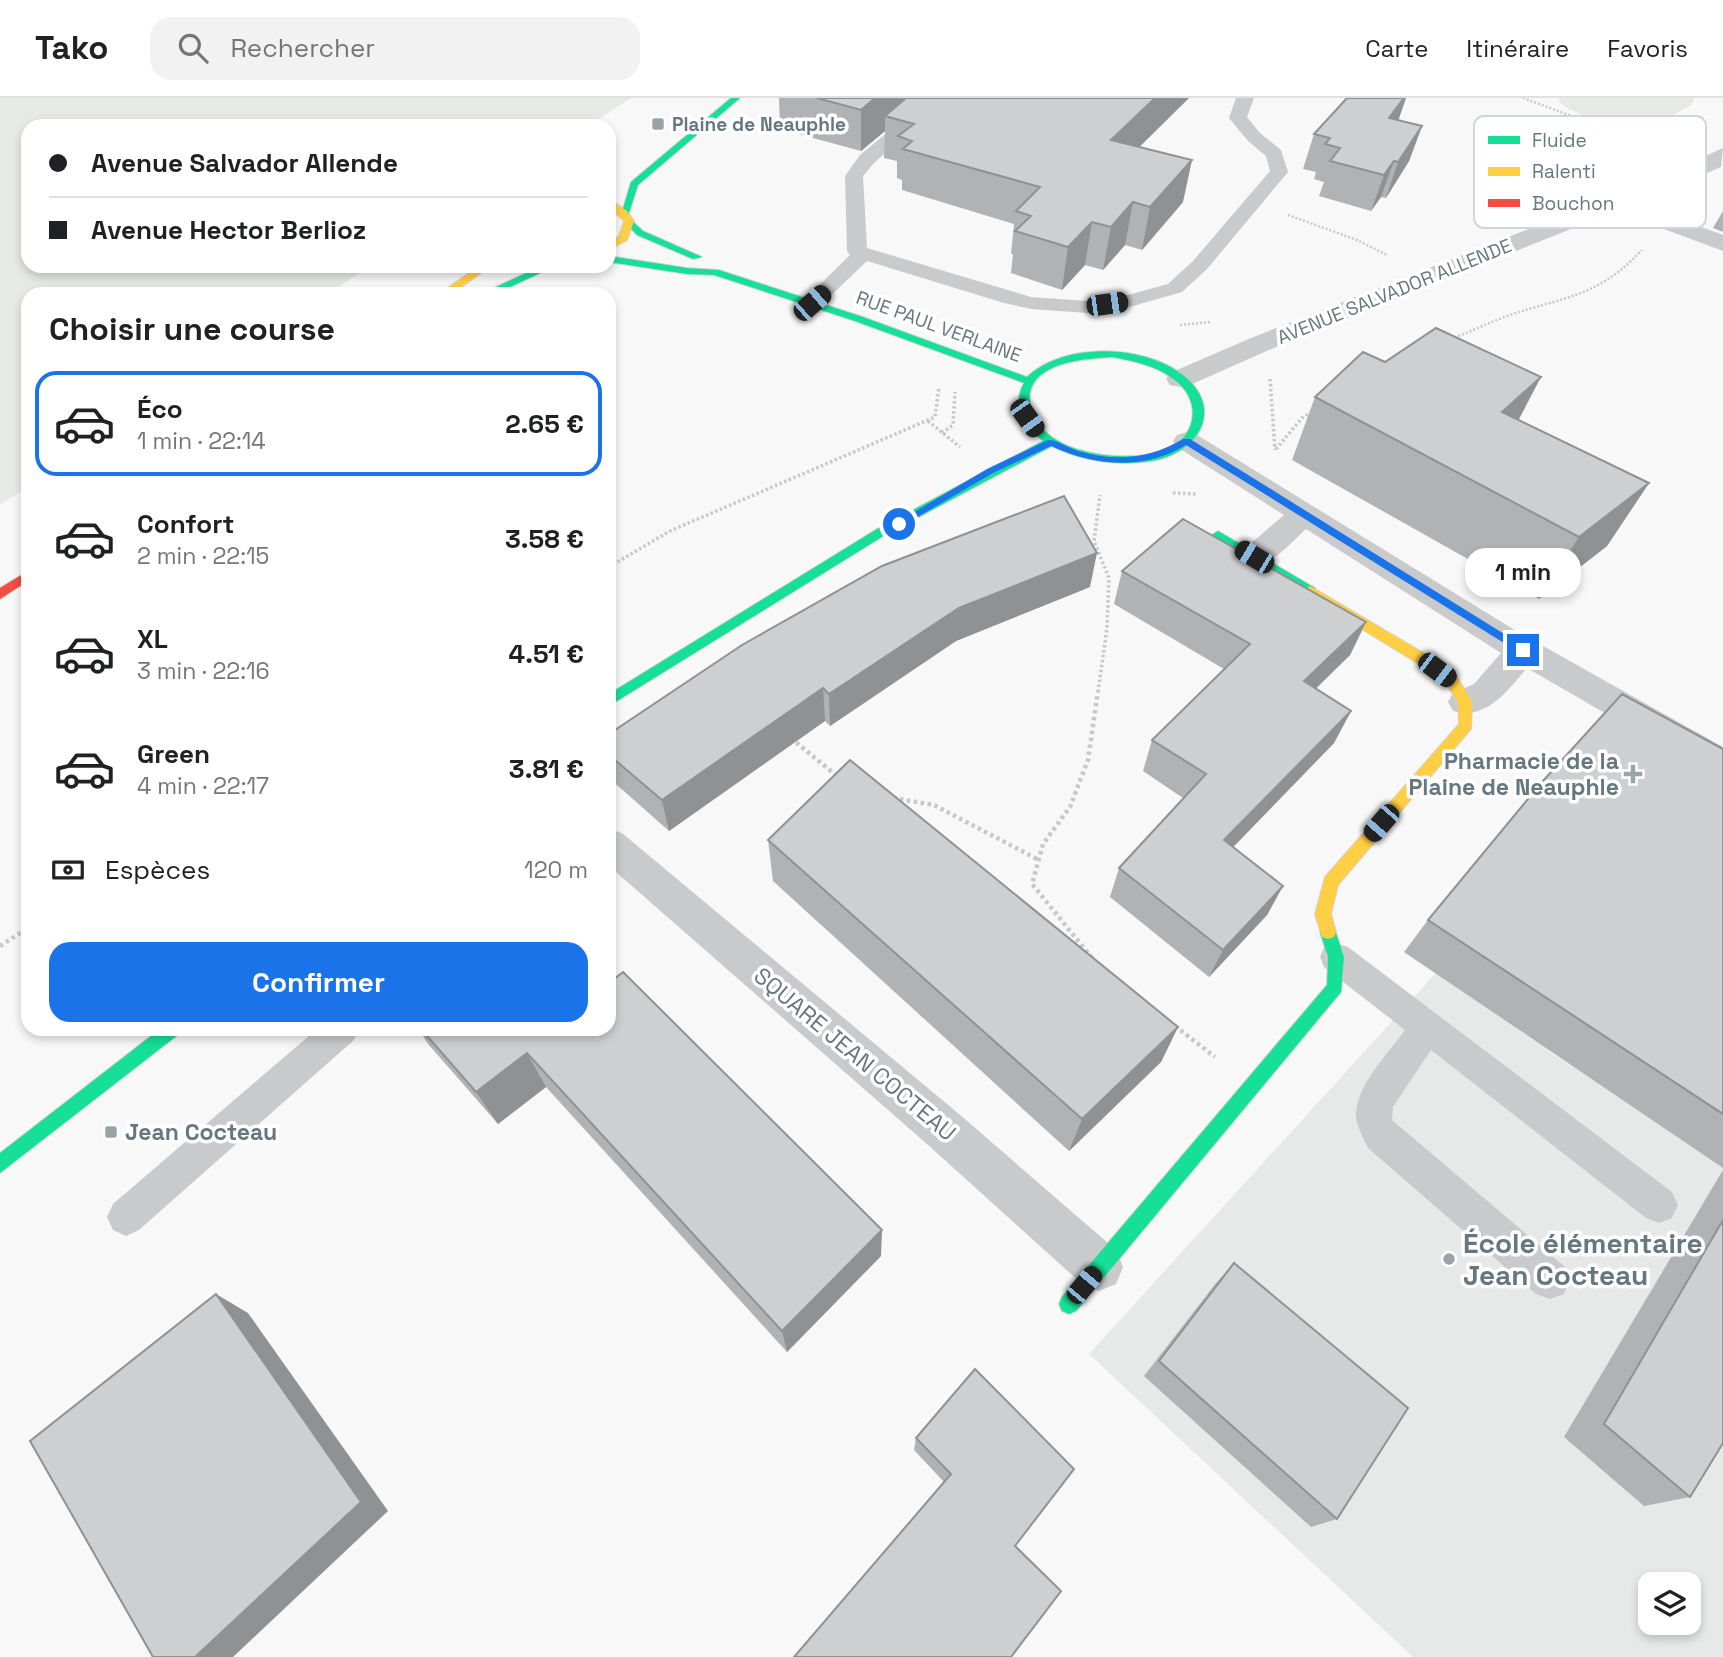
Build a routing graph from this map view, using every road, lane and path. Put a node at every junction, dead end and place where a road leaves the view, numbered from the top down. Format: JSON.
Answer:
{"nodes":[{"id":1,"x":713,"y":98,"type":"edge"},
{"id":2,"x":736,"y":98,"type":"edge"},
{"id":3,"x":939,"y":98,"type":"edge"},
{"id":4,"x":1245,"y":98,"type":"edge"},
{"id":5,"x":1523,"y":98,"type":"edge"},
{"id":6,"x":1571,"y":110,"type":"dead end"},
{"id":7,"x":691,"y":114,"type":"dead end"},
{"id":8,"x":1565,"y":115,"type":"junction"},
{"id":9,"x":1569,"y":116,"type":"edge"},
{"id":10,"x":1723,"y":155,"type":"edge"},
{"id":11,"x":1706,"y":165,"type":"edge"},
{"id":12,"x":1252,"y":202,"type":"junction"},
{"id":13,"x":616,"y":208,"type":"edge"},
{"id":14,"x":626,"y":217,"type":"junction"},
{"id":15,"x":1552,"y":228,"type":"edge"},
{"id":16,"x":1659,"y":228,"type":"edge"},
{"id":17,"x":1682,"y":228,"type":"edge"},
{"id":18,"x":616,"y":242,"type":"edge"},
{"id":19,"x":1723,"y":244,"type":"edge"},
{"id":20,"x":863,"y":253,"type":"junction"},
{"id":21,"x":616,"y":260,"type":"edge"},
{"id":22,"x":1397,"y":260,"type":"dead end"},
{"id":23,"x":715,"y":272,"type":"junction"},
{"id":24,"x":475,"y":273,"type":"edge"},
{"id":25,"x":534,"y":273,"type":"edge"},
{"id":26,"x":454,"y":287,"type":"edge"},
{"id":27,"x":502,"y":287,"type":"edge"},
{"id":28,"x":812,"y":303,"type":"junction"},
{"id":29,"x":1449,"y":340,"type":"edge"},
{"id":30,"x":1180,"y":379,"type":"junction"},
{"id":31,"x":1029,"y":380,"type":"junction"},
{"id":32,"x":939,"y":385,"type":"dead end"},
{"id":33,"x":957,"y":385,"type":"dead end"},
{"id":34,"x":1313,"y":411,"type":"dead end"},
{"id":35,"x":943,"y":433,"type":"dead end"},
{"id":36,"x":1186,"y":441,"type":"junction"},
{"id":37,"x":1051,"y":442,"type":"junction"},
{"id":38,"x":1275,"y":450,"type":"dead end"},
{"id":39,"x":1100,"y":489,"type":"dead end"},
{"id":40,"x":1304,"y":515,"type":"junction"},
{"id":41,"x":1218,"y":535,"type":"edge"},
{"id":42,"x":1254,"y":557,"type":"junction"},
{"id":43,"x":616,"y":562,"type":"edge"},
{"id":44,"x":21,"y":564,"type":"edge"},
{"id":45,"x":0,"y":578,"type":"edge"},
{"id":46,"x":21,"y":580,"type":"edge"},
{"id":47,"x":0,"y":594,"type":"edge"},
{"id":48,"x":1523,"y":650,"type":"junction"},
{"id":49,"x":616,"y":697,"type":"edge"},
{"id":50,"x":1465,"y":702,"type":"junction"},
{"id":51,"x":785,"y":733,"type":"edge"},
{"id":52,"x":1723,"y":764,"type":"edge"},
{"id":53,"x":845,"y":783,"type":"edge"},
{"id":54,"x":882,"y":796,"type":"edge"},
{"id":55,"x":616,"y":850,"type":"edge"},
{"id":56,"x":1039,"y":860,"type":"junction"},
{"id":57,"x":21,"y":932,"type":"edge"},
{"id":58,"x":0,"y":946,"type":"edge"},
{"id":59,"x":1336,"y":957,"type":"junction"},
{"id":60,"x":1097,"y":963,"type":"edge"},
{"id":61,"x":1169,"y":1021,"type":"edge"},
{"id":62,"x":1427,"y":1028,"type":"junction"},
{"id":63,"x":164,"y":1036,"type":"edge"},
{"id":64,"x":334,"y":1036,"type":"edge"},
{"id":65,"x":1251,"y":1086,"type":"junction"},
{"id":66,"x":0,"y":1164,"type":"edge"},
{"id":67,"x":1659,"y":1205,"type":"dead end"},
{"id":68,"x":126,"y":1217,"type":"dead end"},
{"id":69,"x":1099,"y":1267,"type":"junction"},
{"id":70,"x":1550,"y":1280,"type":"dead end"},
{"id":71,"x":1069,"y":1304,"type":"dead end"}],
"edges":[{"from":1,"to":7,"type":"street"},
{"from":2,"to":14,"type":"street"},
{"from":3,"to":20,"type":"lane"},
{"from":4,"to":12,"type":"lane"},
{"from":5,"to":8,"type":"path"},
{"from":6,"to":8,"type":"path"},
{"from":8,"to":9,"type":"path"},
{"from":10,"to":11,"type":"street","name":"AVENUE SALVADOR ALLENDE"},
{"from":12,"to":20,"type":"lane"},
{"from":12,"to":22,"type":"path"},
{"from":13,"to":14,"type":"street","name":"RUE PAUL VERLAINE"},
{"from":14,"to":18,"type":"street"},
{"from":14,"to":23,"type":"street","name":"RUE PAUL VERLAINE"},
{"from":15,"to":30,"type":"street","name":"AVENUE SALVADOR ALLENDE"},
{"from":16,"to":29,"type":"path"},
{"from":17,"to":19,"type":"street"},
{"from":20,"to":28,"type":"lane"},
{"from":21,"to":23,"type":"street","name":"RUE PAUL VERLAINE"},
{"from":23,"to":28,"type":"street","name":"RUE PAUL VERLAINE"},
{"from":24,"to":26,"type":"street"},
{"from":25,"to":27,"type":"street"},
{"from":28,"to":31,"type":"street","name":"RUE PAUL VERLAINE"},
{"from":30,"to":31,"type":"street"},
{"from":30,"to":36,"type":"street"},
{"from":31,"to":37,"type":"street"},
{"from":32,"to":43,"type":"path"},
{"from":33,"to":35,"type":"path"},
{"from":34,"to":38,"type":"path"},
{"from":36,"to":37,"type":"street"},
{"from":36,"to":40,"type":"street"},
{"from":37,"to":49,"type":"street"},
{"from":39,"to":56,"type":"path"},
{"from":40,"to":42,"type":"street"},
{"from":40,"to":48,"type":"street"},
{"from":41,"to":42,"type":"street"},
{"from":42,"to":50,"type":"street"},
{"from":44,"to":45,"type":"street"},
{"from":46,"to":47,"type":"street"},
{"from":48,"to":50,"type":"street"},
{"from":48,"to":52,"type":"street"},
{"from":50,"to":59,"type":"street"},
{"from":51,"to":53,"type":"path"},
{"from":54,"to":56,"type":"path"},
{"from":55,"to":69,"type":"street","name":"SQUARE JEAN COCTEAU"},
{"from":56,"to":60,"type":"path"},
{"from":57,"to":58,"type":"path"},
{"from":59,"to":62,"type":"lane"},
{"from":59,"to":65,"type":"street"},
{"from":61,"to":65,"type":"path"},
{"from":62,"to":67,"type":"lane"},
{"from":62,"to":70,"type":"lane"},
{"from":63,"to":66,"type":"street"},
{"from":64,"to":68,"type":"lane"},
{"from":65,"to":69,"type":"street"},
{"from":69,"to":71,"type":"street"}]}
